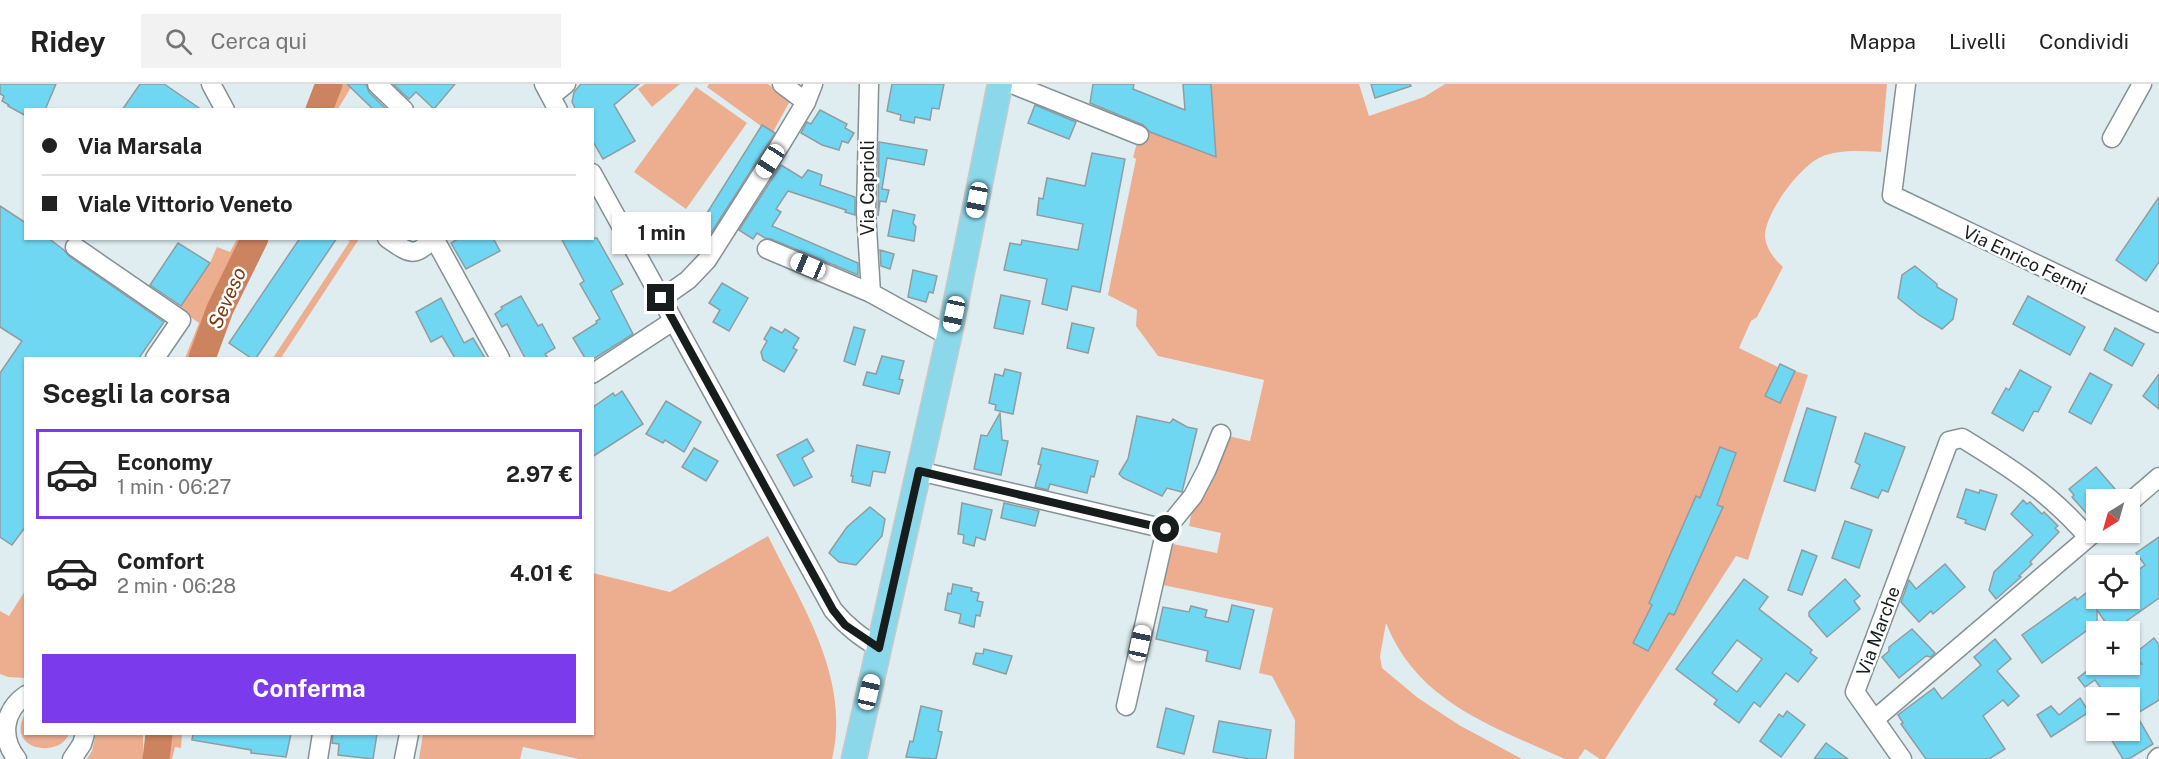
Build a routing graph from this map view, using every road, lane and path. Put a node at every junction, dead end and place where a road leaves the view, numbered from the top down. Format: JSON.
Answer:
{"nodes":[{"id":1,"x":211,"y":84,"type":"edge"},
{"id":2,"x":376,"y":84,"type":"edge"},
{"id":3,"x":566,"y":84,"type":"edge"},
{"id":4,"x":782,"y":84,"type":"edge"},
{"id":5,"x":813,"y":84,"type":"edge"},
{"id":6,"x":869,"y":84,"type":"edge"},
{"id":7,"x":999,"y":84,"type":"edge"},
{"id":8,"x":1012,"y":84,"type":"edge"},
{"id":9,"x":1906,"y":84,"type":"edge"},
{"id":10,"x":2142,"y":84,"type":"edge"},
{"id":11,"x":551,"y":96,"type":"edge"},
{"id":12,"x":806,"y":102,"type":"junction"},
{"id":13,"x":224,"y":108,"type":"edge"},
{"id":14,"x":402,"y":108,"type":"edge"},
{"id":15,"x":1139,"y":135,"type":"dead end"},
{"id":16,"x":2112,"y":138,"type":"dead end"},
{"id":17,"x":594,"y":177,"type":"edge"},
{"id":18,"x":390,"y":240,"type":"edge"},
{"id":19,"x":431,"y":240,"type":"edge"},
{"id":20,"x":434,"y":240,"type":"edge"},
{"id":21,"x":75,"y":247,"type":"dead end"},
{"id":22,"x":766,"y":249,"type":"dead end"},
{"id":23,"x":871,"y":293,"type":"junction"},
{"id":24,"x":661,"y":298,"type":"junction"},
{"id":25,"x":673,"y":321,"type":"junction"},
{"id":26,"x":2159,"y":324,"type":"edge"},
{"id":27,"x":949,"y":336,"type":"junction"},
{"id":28,"x":156,"y":357,"type":"edge"},
{"id":29,"x":499,"y":357,"type":"edge"},
{"id":30,"x":594,"y":373,"type":"edge"},
{"id":31,"x":1221,"y":434,"type":"dead end"},
{"id":32,"x":919,"y":471,"type":"junction"},
{"id":33,"x":2159,"y":477,"type":"edge"},
{"id":34,"x":2140,"y":493,"type":"edge"},
{"id":35,"x":1166,"y":529,"type":"junction"},
{"id":36,"x":2086,"y":529,"type":"edge"},
{"id":37,"x":2086,"y":539,"type":"edge"},
{"id":38,"x":879,"y":648,"type":"junction"},
{"id":39,"x":24,"y":696,"type":"edge"},
{"id":40,"x":6,"y":702,"type":"edge"},
{"id":41,"x":1126,"y":706,"type":"dead end"},
{"id":42,"x":1875,"y":718,"type":"junction"},
{"id":43,"x":85,"y":735,"type":"edge"},
{"id":44,"x":322,"y":735,"type":"edge"},
{"id":45,"x":409,"y":735,"type":"edge"},
{"id":46,"x":8,"y":750,"type":"edge"},
{"id":47,"x":72,"y":759,"type":"edge"},
{"id":48,"x":318,"y":759,"type":"edge"},
{"id":49,"x":404,"y":759,"type":"edge"},
{"id":50,"x":854,"y":759,"type":"edge"},
{"id":51,"x":1902,"y":759,"type":"edge"}],
"edges":[{"from":1,"to":13,"type":"street"},
{"from":2,"to":14,"type":"street"},
{"from":3,"to":11,"type":"street"},
{"from":4,"to":12,"type":"street"},
{"from":5,"to":12,"type":"street"},
{"from":6,"to":23,"type":"street","name":"Via Caprioli"},
{"from":7,"to":27,"type":"main road"},
{"from":8,"to":15,"type":"street"},
{"from":9,"to":26,"type":"street","name":"Via Enrico Fermi"},
{"from":10,"to":16,"type":"street"},
{"from":12,"to":24,"type":"street"},
{"from":17,"to":24,"type":"street"},
{"from":18,"to":19,"type":"street"},
{"from":20,"to":29,"type":"street"},
{"from":21,"to":28,"type":"street"},
{"from":22,"to":23,"type":"street"},
{"from":23,"to":27,"type":"street"},
{"from":24,"to":25,"type":"street"},
{"from":25,"to":30,"type":"street"},
{"from":25,"to":38,"type":"street"},
{"from":27,"to":32,"type":"main road"},
{"from":31,"to":35,"type":"street"},
{"from":32,"to":35,"type":"street"},
{"from":32,"to":38,"type":"main road"},
{"from":33,"to":34,"type":"street"},
{"from":35,"to":41,"type":"street"},
{"from":36,"to":42,"type":"street","name":"Via Marche"},
{"from":37,"to":42,"type":"street","name":"Via Marche"},
{"from":38,"to":50,"type":"main road"},
{"from":39,"to":40,"type":"street"},
{"from":40,"to":46,"type":"street"},
{"from":42,"to":51,"type":"street"},
{"from":43,"to":47,"type":"street"},
{"from":44,"to":48,"type":"street"},
{"from":45,"to":49,"type":"street"}]}
